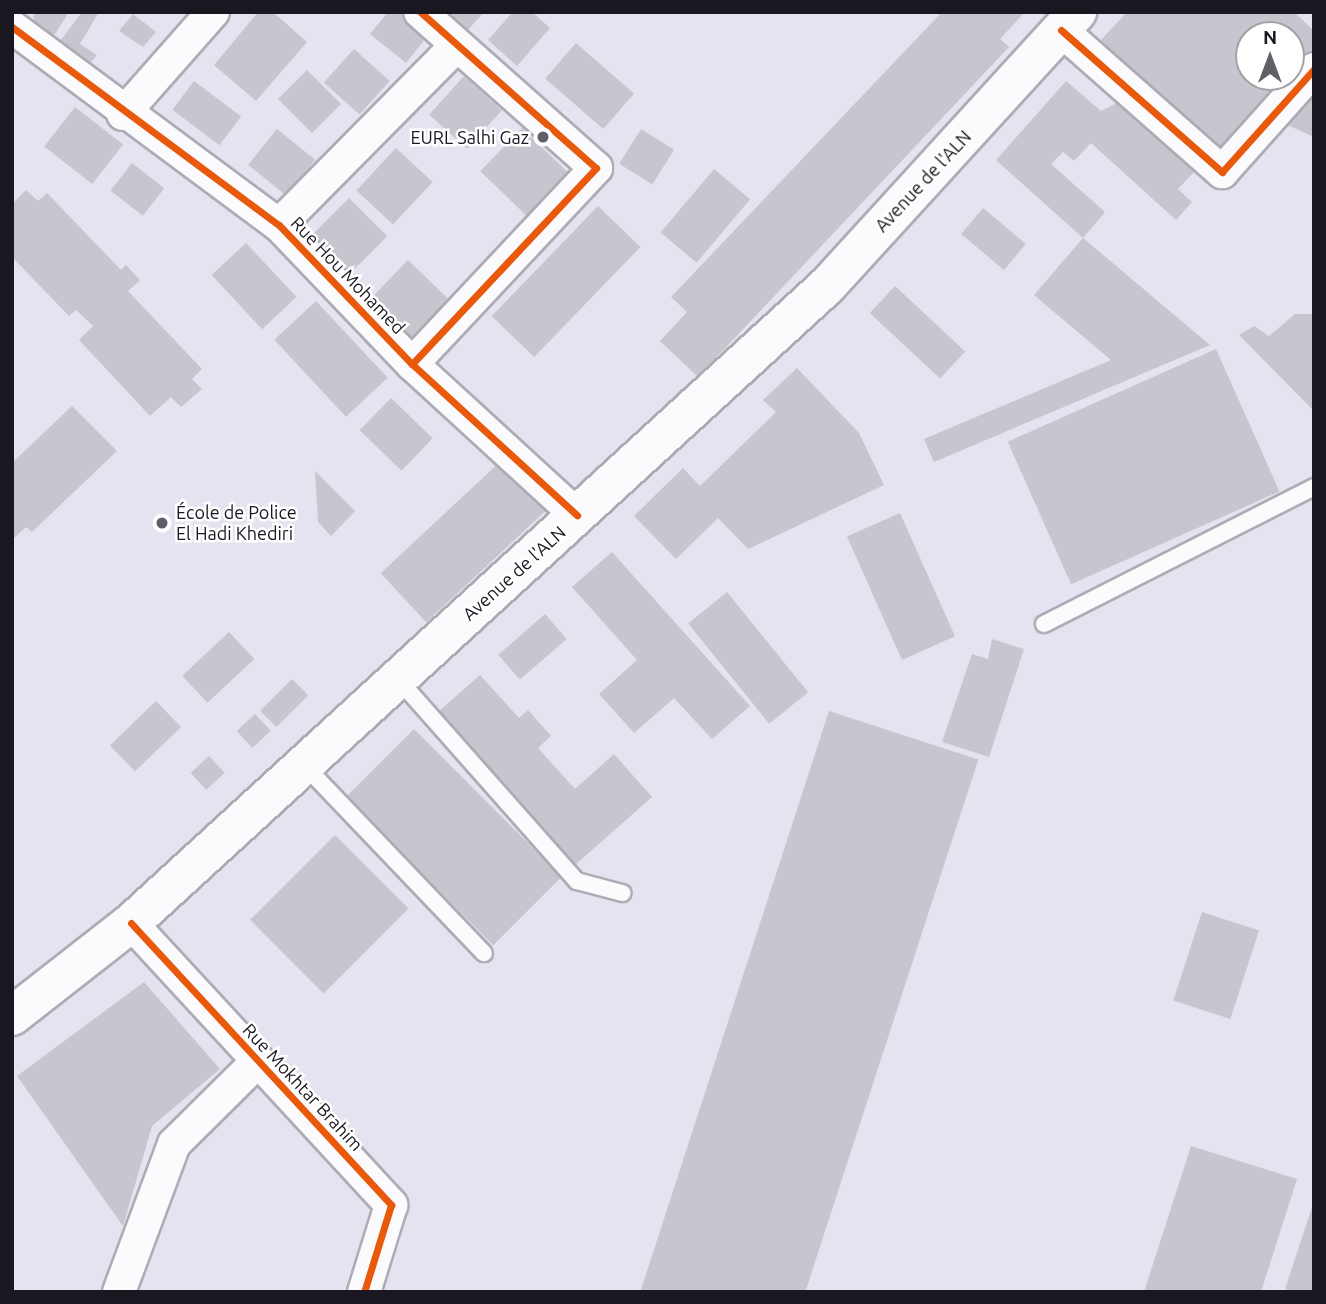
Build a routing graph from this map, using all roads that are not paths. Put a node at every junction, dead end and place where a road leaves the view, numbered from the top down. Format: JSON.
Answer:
{"nodes":[{"id":1,"x":213,"y":12,"type":"edge"},
{"id":2,"x":420,"y":12,"type":"edge"},
{"id":3,"x":1069,"y":21,"type":"edge"},
{"id":4,"x":12,"y":27,"type":"edge"},
{"id":5,"x":456,"y":46,"type":"junction"},
{"id":6,"x":1314,"y":69,"type":"edge"},
{"id":7,"x":123,"y":114,"type":"junction"},
{"id":8,"x":279,"y":225,"type":"junction"},
{"id":9,"x":412,"y":363,"type":"junction"},
{"id":10,"x":1314,"y":487,"type":"edge"},
{"id":11,"x":577,"y":515,"type":"junction"},
{"id":12,"x":1044,"y":624,"type":"dead end"},
{"id":13,"x":398,"y":679,"type":"junction"},
{"id":14,"x":305,"y":766,"type":"junction"},
{"id":15,"x":622,"y":893,"type":"dead end"},
{"id":16,"x":131,"y":923,"type":"junction"},
{"id":17,"x":484,"y":953,"type":"dead end"},
{"id":18,"x":12,"y":1016,"type":"edge"},
{"id":19,"x":257,"y":1062,"type":"junction"},
{"id":20,"x":119,"y":1292,"type":"edge"},
{"id":21,"x":364,"y":1292,"type":"edge"}],
"edges":[{"from":1,"to":7,"type":"street"},
{"from":2,"to":5,"type":"street"},
{"from":3,"to":6,"type":"street"},
{"from":3,"to":11,"type":"main road","name":"Avenue de l'ALN"},
{"from":4,"to":7,"type":"street","name":"Rue Hou Mohamed"},
{"from":5,"to":8,"type":"street"},
{"from":5,"to":9,"type":"street"},
{"from":7,"to":8,"type":"street","name":"Rue Hou Mohamed"},
{"from":8,"to":9,"type":"street","name":"Rue Hou Mohamed"},
{"from":9,"to":11,"type":"street","name":"Rue Hou Mohamed"},
{"from":10,"to":12,"type":"lane"},
{"from":11,"to":13,"type":"main road","name":"Avenue de l'ALN"},
{"from":13,"to":14,"type":"main road","name":"Avenue de l'ALN"},
{"from":13,"to":15,"type":"lane"},
{"from":14,"to":16,"type":"main road","name":"Avenue de l'ALN"},
{"from":14,"to":17,"type":"lane"},
{"from":16,"to":18,"type":"main road","name":"Avenue de l'ALN"},
{"from":16,"to":19,"type":"street","name":"Rue Mokhtar Brahim"},
{"from":19,"to":20,"type":"street"},
{"from":19,"to":21,"type":"street","name":"Rue Mokhtar Brahim"}]}
